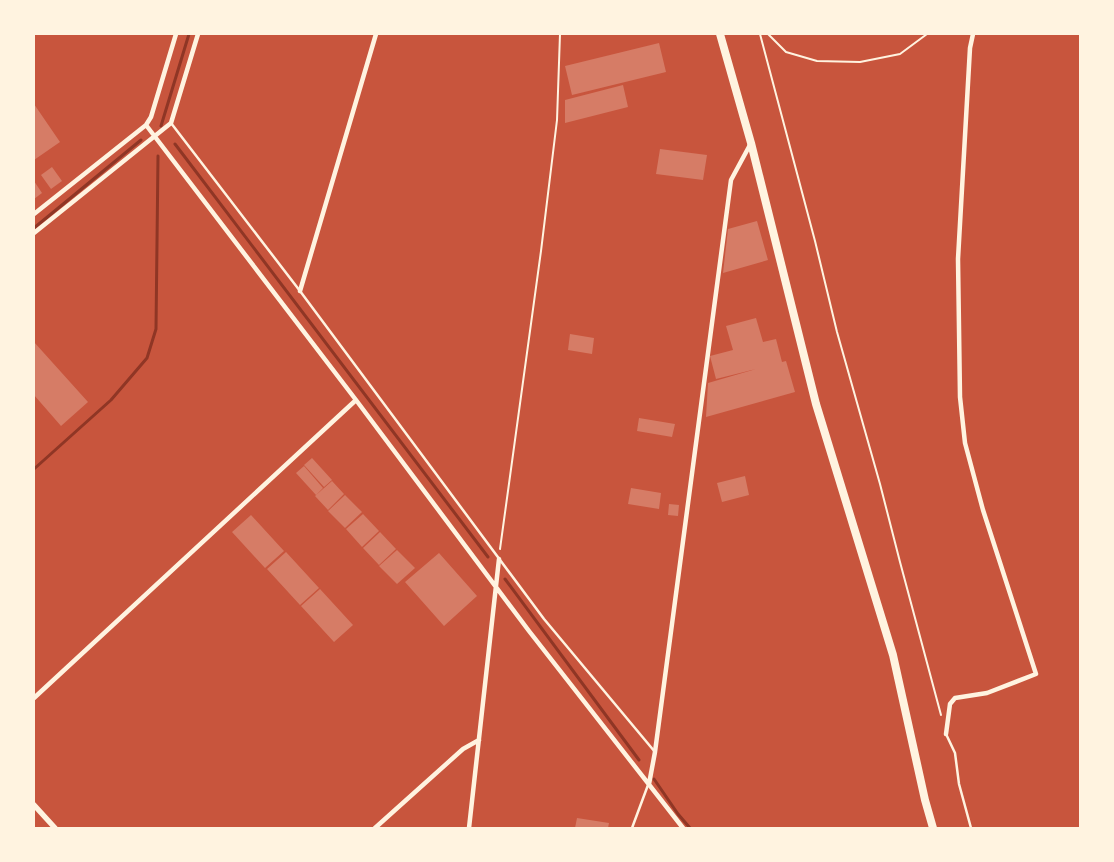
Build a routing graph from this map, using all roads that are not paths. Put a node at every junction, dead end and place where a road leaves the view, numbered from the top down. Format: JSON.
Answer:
{"nodes":[{"id":1,"x":176,"y":34,"type":"edge"},
{"id":2,"x":198,"y":34,"type":"edge"},
{"id":3,"x":376,"y":34,"type":"edge"},
{"id":4,"x":720,"y":34,"type":"edge"},
{"id":5,"x":973,"y":34,"type":"edge"},
{"id":6,"x":171,"y":123,"type":"junction"},
{"id":7,"x":146,"y":125,"type":"junction"},
{"id":8,"x":155,"y":137,"type":"junction"},
{"id":9,"x":751,"y":143,"type":"junction"},
{"id":10,"x":34,"y":214,"type":"edge"},
{"id":11,"x":34,"y":234,"type":"edge"},
{"id":12,"x":300,"y":291,"type":"junction"},
{"id":13,"x":356,"y":400,"type":"junction"},
{"id":14,"x":498,"y":559,"type":"junction"},
{"id":15,"x":495,"y":585,"type":"junction"},
{"id":16,"x":34,"y":698,"type":"edge"},
{"id":17,"x":946,"y":734,"type":"joint"},
{"id":18,"x":480,"y":740,"type":"junction"},
{"id":19,"x":655,"y":752,"type":"junction"},
{"id":20,"x":649,"y":784,"type":"junction"},
{"id":21,"x":34,"y":805,"type":"edge"},
{"id":22,"x":55,"y":828,"type":"edge"},
{"id":23,"x":375,"y":828,"type":"edge"},
{"id":24,"x":469,"y":828,"type":"edge"},
{"id":25,"x":632,"y":828,"type":"edge"},
{"id":26,"x":683,"y":828,"type":"edge"},
{"id":27,"x":933,"y":828,"type":"edge"},
{"id":28,"x":971,"y":828,"type":"edge"}],
"edges":[{"from":1,"to":7,"type":"street"},
{"from":2,"to":6,"type":"street"},
{"from":3,"to":12,"type":"street"},
{"from":4,"to":9,"type":"main road"},
{"from":5,"to":17,"type":"street"},
{"from":6,"to":8,"type":"street"},
{"from":6,"to":12,"type":"lane"},
{"from":7,"to":8,"type":"street"},
{"from":7,"to":10,"type":"street"},
{"from":8,"to":11,"type":"street"},
{"from":8,"to":13,"type":"street"},
{"from":9,"to":19,"type":"street"},
{"from":9,"to":27,"type":"main road"},
{"from":12,"to":14,"type":"lane"},
{"from":13,"to":15,"type":"street"},
{"from":13,"to":16,"type":"street"},
{"from":14,"to":15,"type":"street"},
{"from":14,"to":19,"type":"lane"},
{"from":15,"to":18,"type":"street"},
{"from":15,"to":20,"type":"street"},
{"from":17,"to":28,"type":"lane"},
{"from":18,"to":23,"type":"street"},
{"from":18,"to":24,"type":"street"},
{"from":19,"to":20,"type":"street"},
{"from":20,"to":25,"type":"lane"},
{"from":20,"to":26,"type":"street"},
{"from":21,"to":22,"type":"street"}]}
